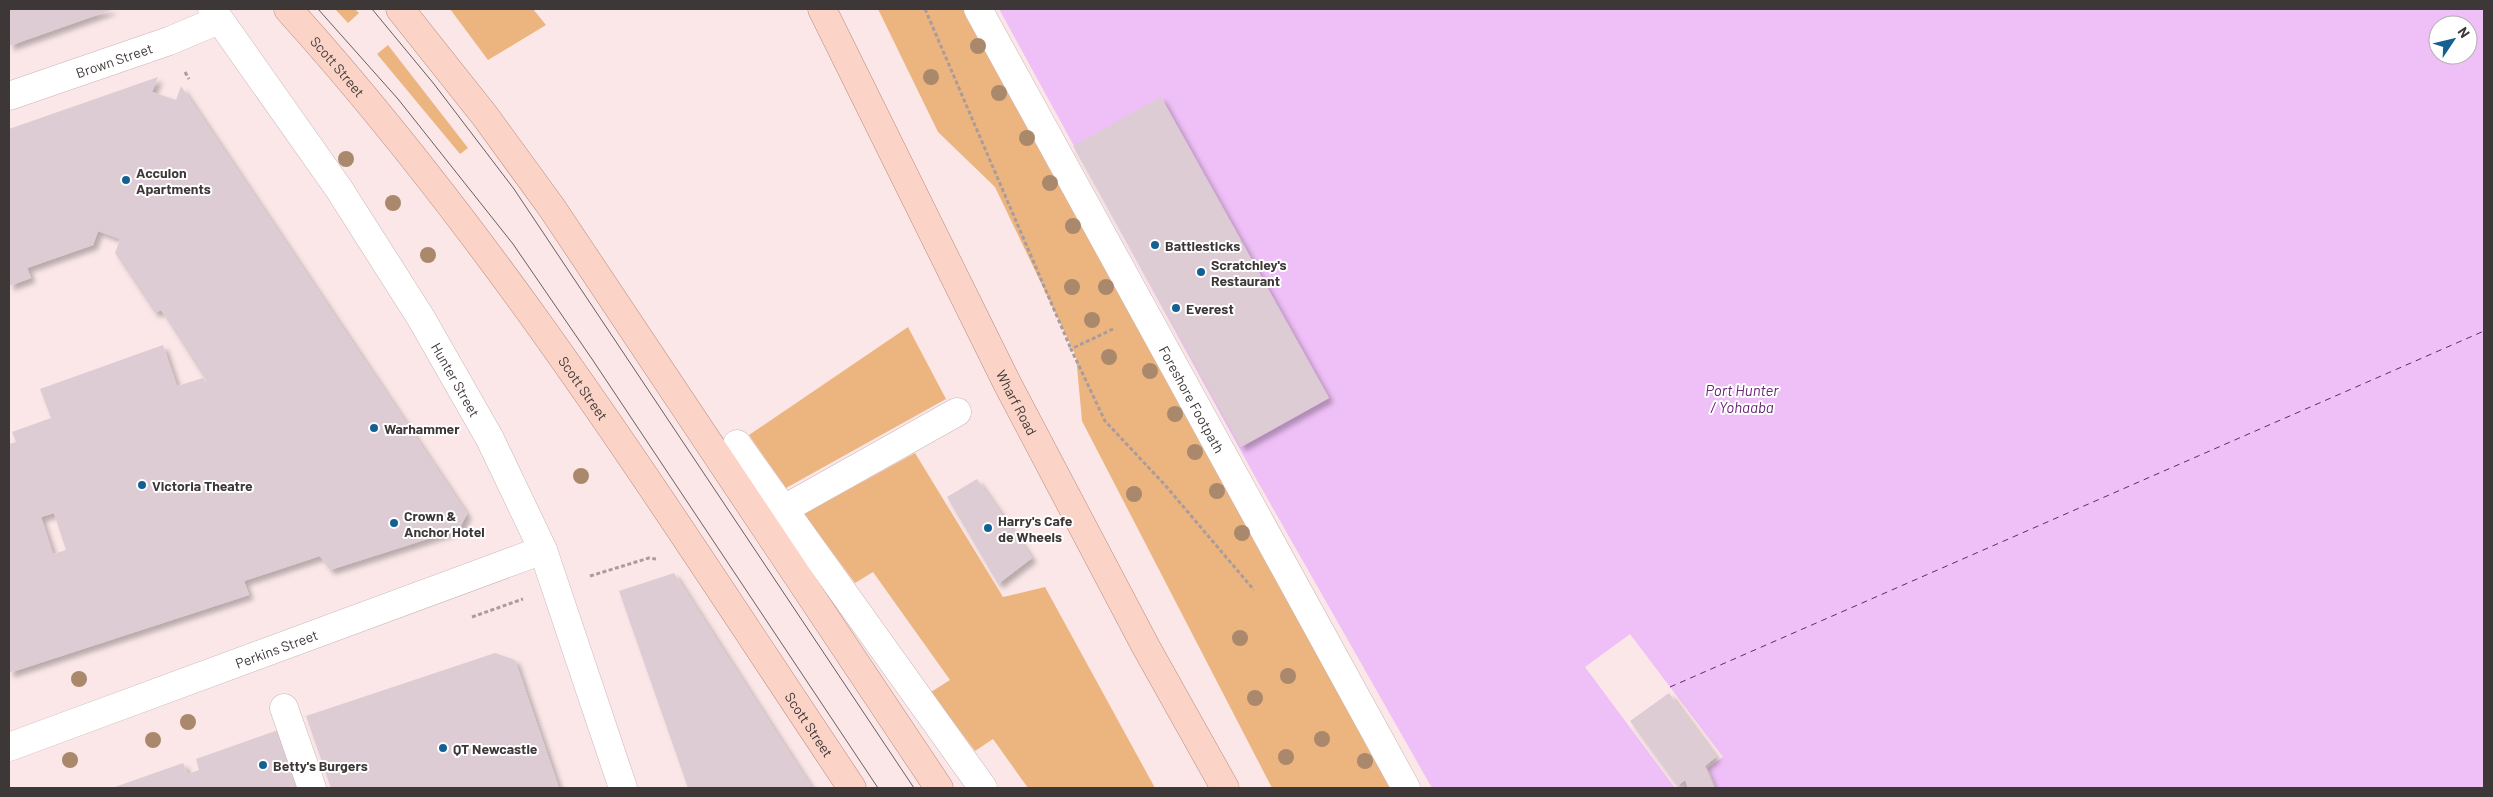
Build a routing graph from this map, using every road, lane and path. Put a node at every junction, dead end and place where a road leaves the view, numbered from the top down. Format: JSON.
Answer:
{"nodes":[{"id":1,"x":288,"y":9,"type":"edge"},
{"id":2,"x":400,"y":9,"type":"edge"},
{"id":3,"x":822,"y":9,"type":"edge"},
{"id":4,"x":925,"y":9,"type":"edge"},
{"id":5,"x":978,"y":9,"type":"edge"},
{"id":6,"x":215,"y":14,"type":"edge"},
{"id":7,"x":9,"y":96,"type":"edge"},
{"id":8,"x":1145,"y":313,"type":"junction"},
{"id":9,"x":1071,"y":349,"type":"junction"},
{"id":10,"x":957,"y":412,"type":"dead end"},
{"id":11,"x":737,"y":444,"type":"dead end"},
{"id":12,"x":777,"y":513,"type":"junction"},
{"id":13,"x":543,"y":550,"type":"junction"},
{"id":14,"x":657,"y":559,"type":"dead end"},
{"id":15,"x":586,"y":577,"type":"dead end"},
{"id":16,"x":1260,"y":595,"type":"dead end"},
{"id":17,"x":284,"y":708,"type":"dead end"},
{"id":18,"x":9,"y":747,"type":"edge"},
{"id":19,"x":312,"y":788,"type":"edge"},
{"id":20,"x":623,"y":788,"type":"edge"},
{"id":21,"x":852,"y":788,"type":"edge"},
{"id":22,"x":939,"y":788,"type":"edge"},
{"id":23,"x":983,"y":788,"type":"edge"},
{"id":24,"x":1225,"y":788,"type":"edge"},
{"id":25,"x":1406,"y":788,"type":"edge"}],
"edges":[{"from":1,"to":21,"type":"main road","name":"Scott Street"},
{"from":2,"to":22,"type":"main road"},
{"from":3,"to":24,"type":"main road","name":"Wharf Road"},
{"from":4,"to":9,"type":"path"},
{"from":5,"to":8,"type":"street","name":"Foreshore Footpath"},
{"from":6,"to":7,"type":"street","name":"Brown Street"},
{"from":6,"to":13,"type":"street","name":"Hunter Street"},
{"from":8,"to":9,"type":"path"},
{"from":8,"to":25,"type":"street","name":"Foreshore Footpath"},
{"from":9,"to":16,"type":"path"},
{"from":10,"to":12,"type":"street"},
{"from":11,"to":12,"type":"street"},
{"from":12,"to":23,"type":"street"},
{"from":13,"to":18,"type":"street","name":"Perkins Street"},
{"from":13,"to":20,"type":"street","name":"Hunter Street"},
{"from":14,"to":15,"type":"path"},
{"from":17,"to":19,"type":"street"}]}
